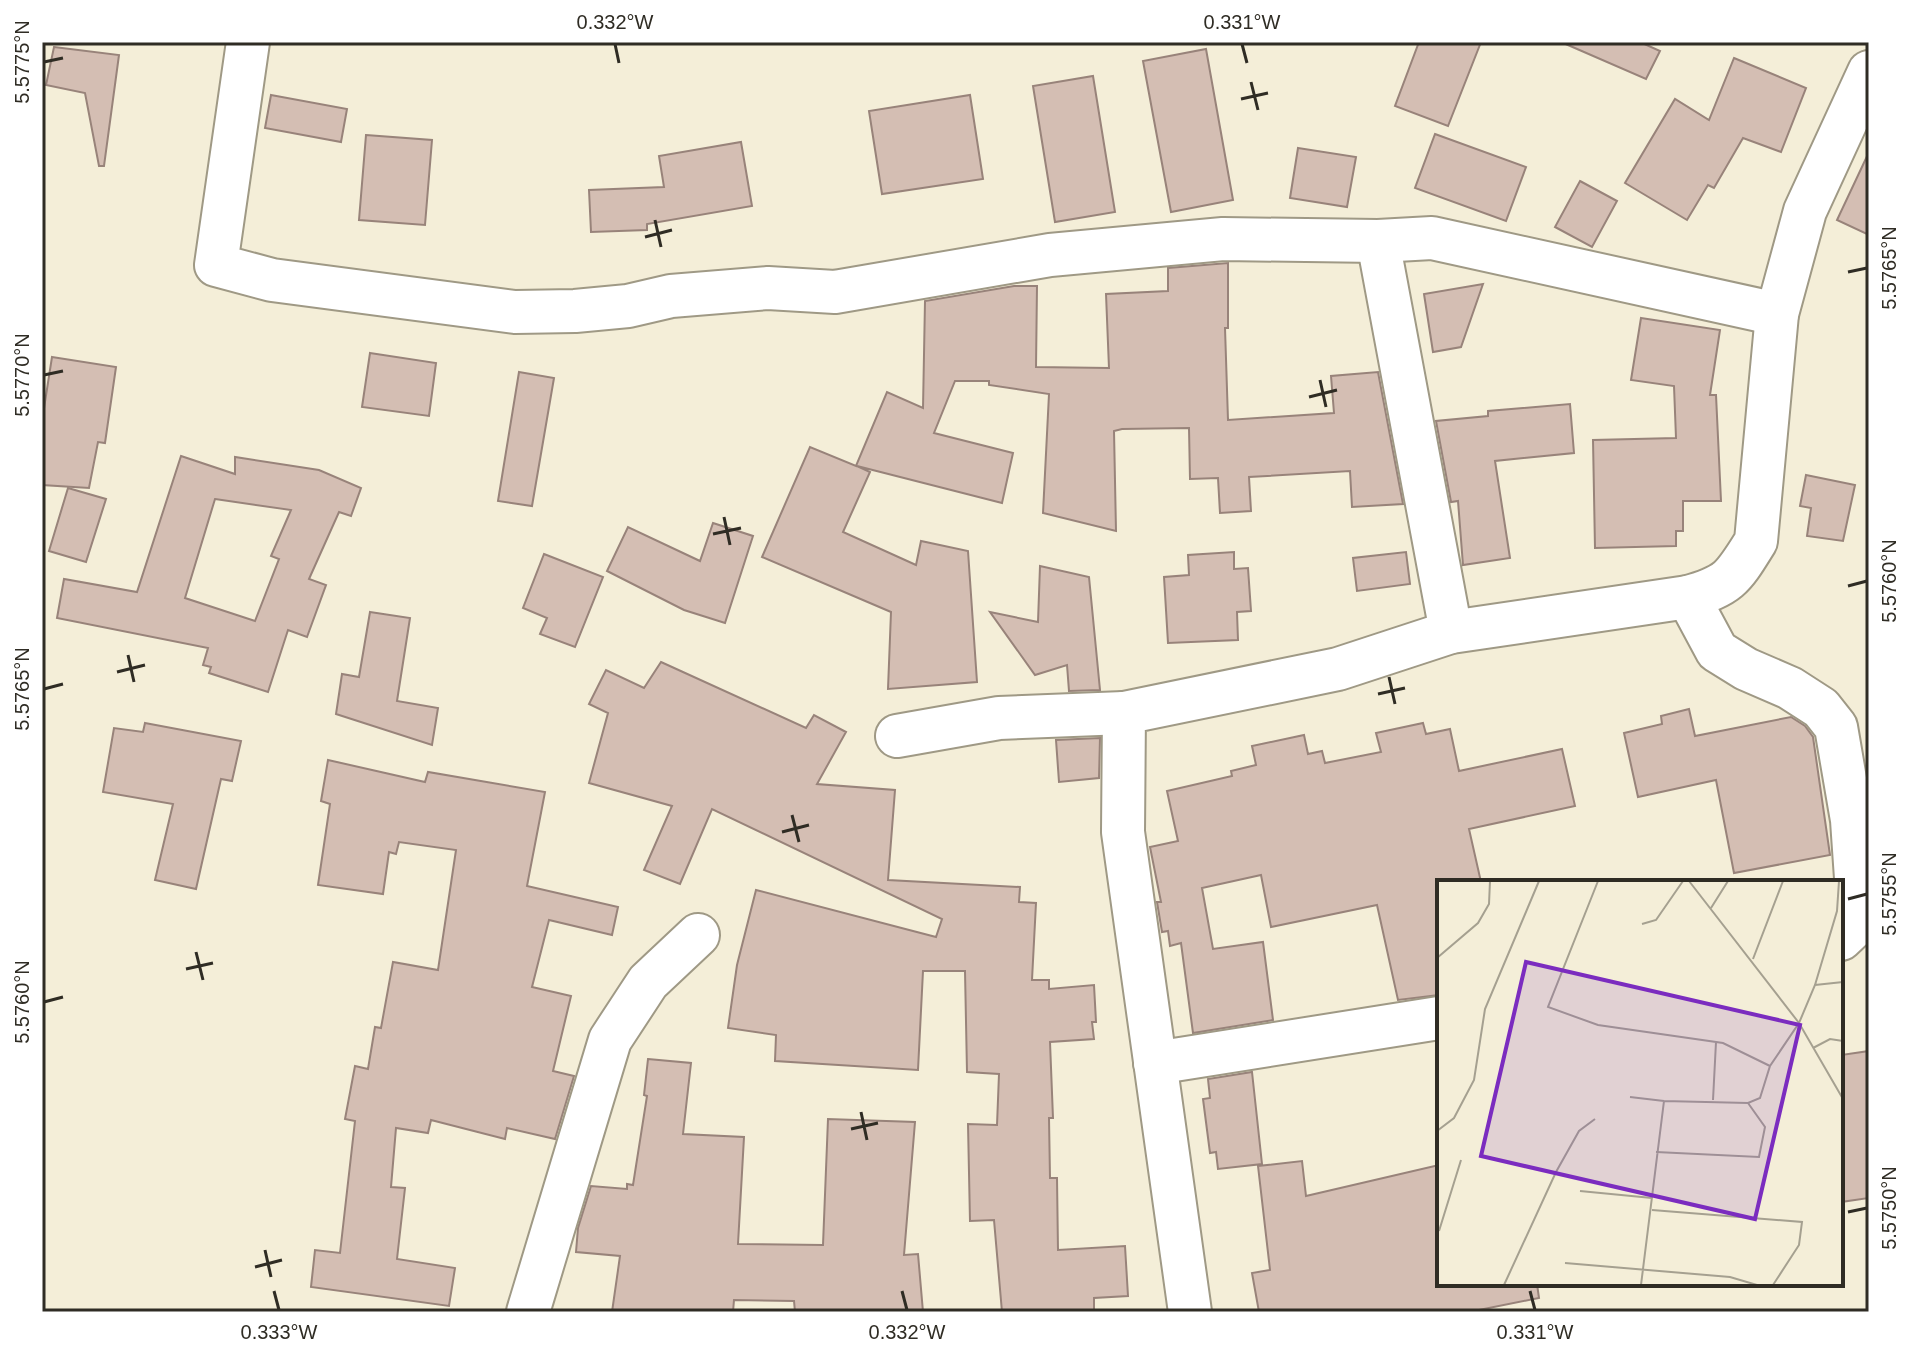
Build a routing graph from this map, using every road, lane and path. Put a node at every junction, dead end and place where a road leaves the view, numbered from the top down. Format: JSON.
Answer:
{"nodes":[{"id":1,"x":248,"y":42,"type":"edge"},
{"id":2,"x":1869,"y":72,"type":"edge"},
{"id":3,"x":1378,"y":241,"type":"junction"},
{"id":4,"x":1777,"y":314,"type":"junction"},
{"id":5,"x":1688,"y":597,"type":"junction"},
{"id":6,"x":1451,"y":632,"type":"junction"},
{"id":7,"x":1124,"y":713,"type":"junction"},
{"id":8,"x":897,"y":736,"type":"dead end"},
{"id":9,"x":698,"y":935,"type":"dead end"},
{"id":10,"x":1843,"y":937,"type":"edge"},
{"id":11,"x":1437,"y":1018,"type":"edge"},
{"id":12,"x":1155,"y":1063,"type":"junction"},
{"id":13,"x":528,"y":1312,"type":"edge"},
{"id":14,"x":1190,"y":1312,"type":"edge"}],
"edges":[{"from":1,"to":3,"type":"street"},
{"from":2,"to":4,"type":"street"},
{"from":3,"to":4,"type":"street"},
{"from":3,"to":6,"type":"street"},
{"from":4,"to":5,"type":"street"},
{"from":5,"to":6,"type":"street"},
{"from":5,"to":10,"type":"street"},
{"from":6,"to":7,"type":"street"},
{"from":7,"to":8,"type":"street"},
{"from":7,"to":12,"type":"street"},
{"from":9,"to":13,"type":"street"},
{"from":11,"to":12,"type":"street"},
{"from":12,"to":14,"type":"street"}]}
